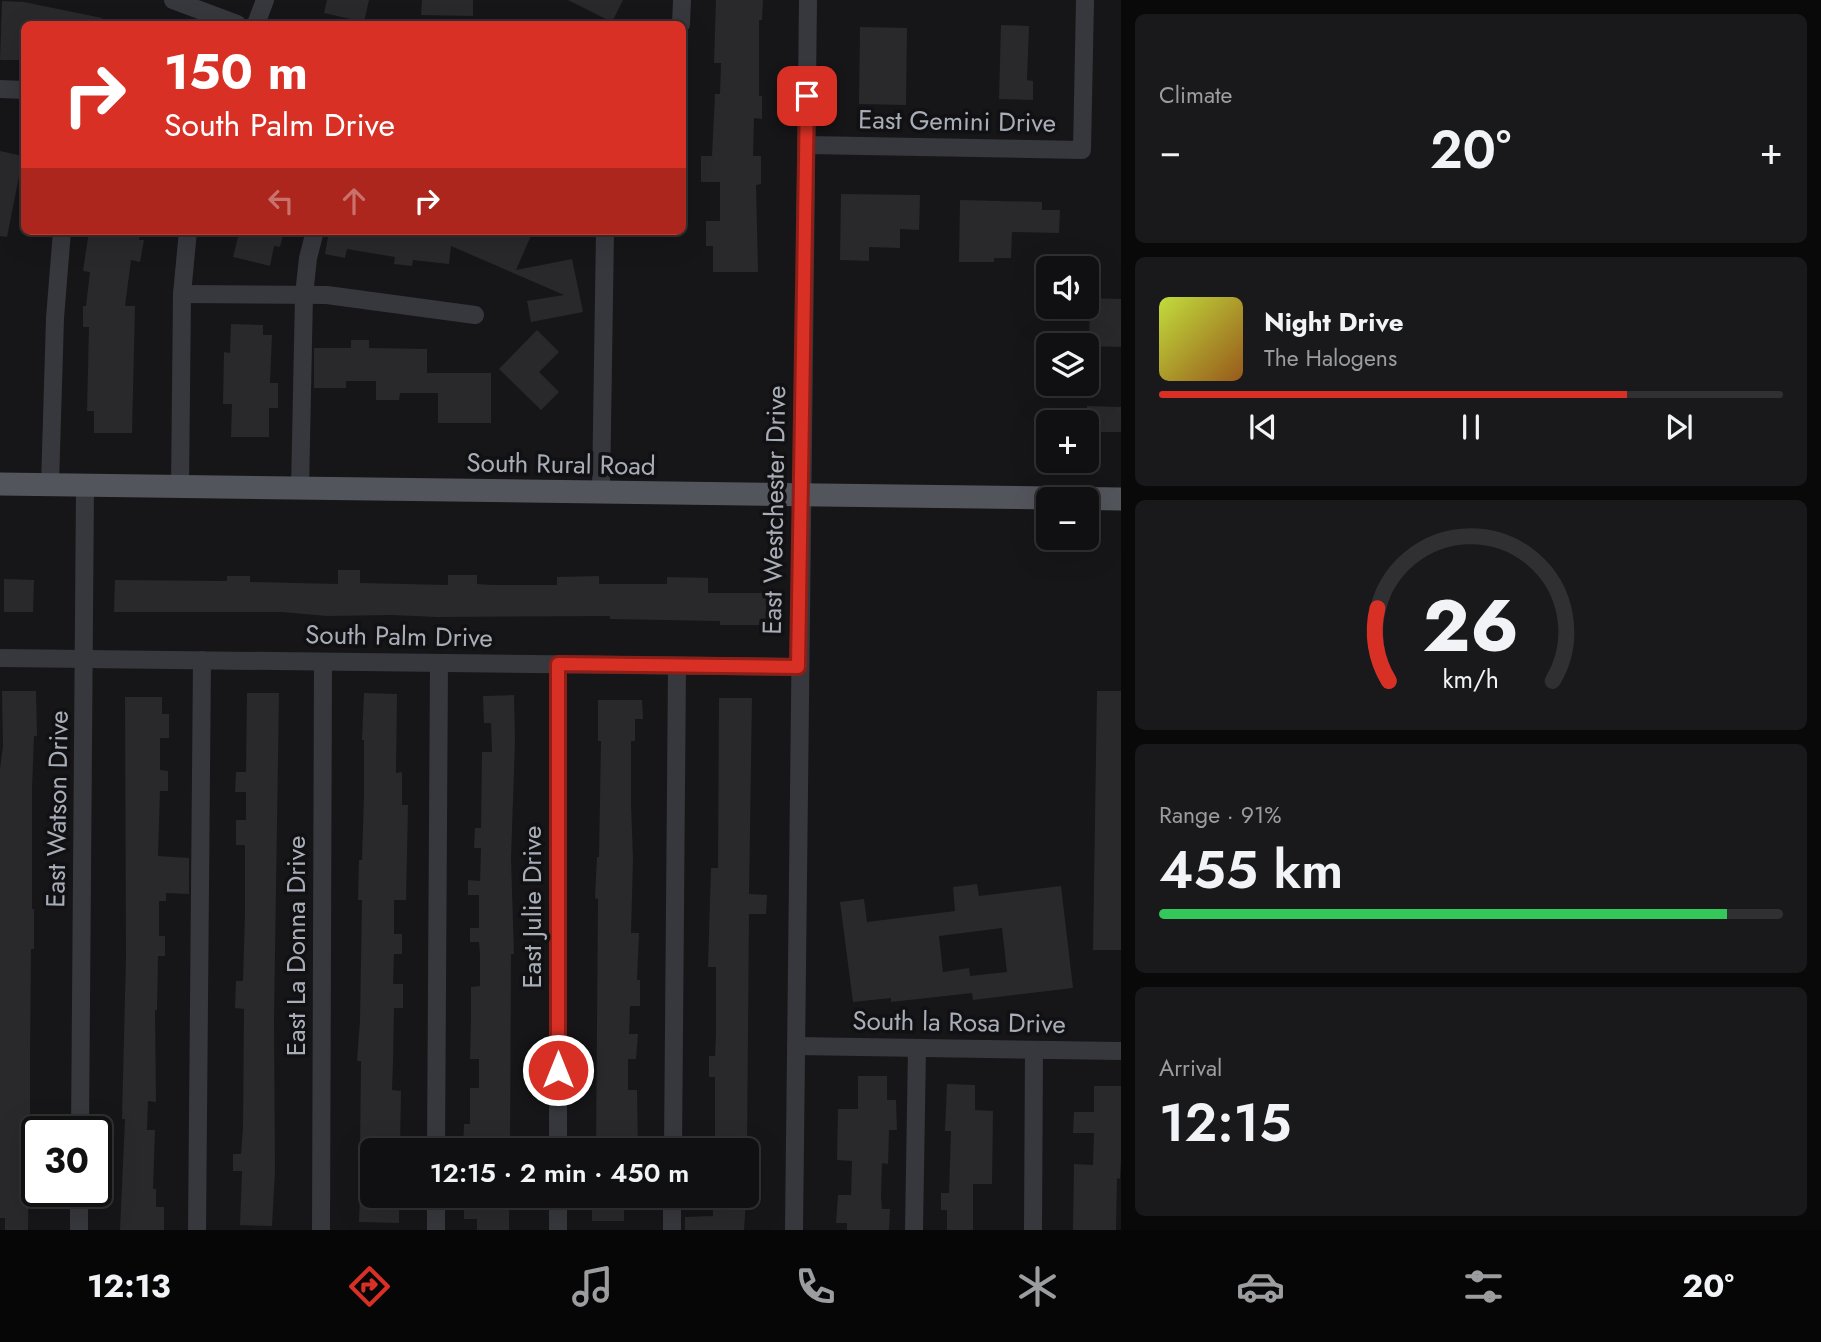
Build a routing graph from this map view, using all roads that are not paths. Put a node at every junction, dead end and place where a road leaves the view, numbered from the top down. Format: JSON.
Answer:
{"nodes":[{"id":1,"x":173,"y":0,"type":"edge"},
{"id":2,"x":265,"y":0,"type":"edge"},
{"id":3,"x":682,"y":0,"type":"edge"},
{"id":4,"x":808,"y":0,"type":"edge"},
{"id":5,"x":1086,"y":0,"type":"edge"},
{"id":6,"x":229,"y":21,"type":"edge"},
{"id":7,"x":257,"y":21,"type":"edge"},
{"id":8,"x":681,"y":21,"type":"edge"},
{"id":9,"x":0,"y":89,"type":"edge"},
{"id":10,"x":21,"y":90,"type":"edge"},
{"id":11,"x":807,"y":145,"type":"junction"},
{"id":12,"x":62,"y":235,"type":"edge"},
{"id":13,"x":188,"y":235,"type":"edge"},
{"id":14,"x":314,"y":235,"type":"edge"},
{"id":15,"x":604,"y":235,"type":"edge"},
{"id":16,"x":182,"y":294,"type":"junction"},
{"id":17,"x":304,"y":295,"type":"junction"},
{"id":18,"x":475,"y":315,"type":"dead end"},
{"id":19,"x":0,"y":484,"type":"edge"},
{"id":20,"x":50,"y":485,"type":"junction"},
{"id":21,"x":85,"y":486,"type":"junction"},
{"id":22,"x":180,"y":487,"type":"junction"},
{"id":23,"x":300,"y":489,"type":"junction"},
{"id":24,"x":601,"y":492,"type":"junction"},
{"id":25,"x":800,"y":495,"type":"junction"},
{"id":26,"x":1121,"y":499,"type":"edge"},
{"id":27,"x":0,"y":658,"type":"edge"},
{"id":28,"x":85,"y":659,"type":"junction"},
{"id":29,"x":202,"y":660,"type":"junction"},
{"id":30,"x":323,"y":662,"type":"junction"},
{"id":31,"x":439,"y":663,"type":"junction"},
{"id":32,"x":558,"y":664,"type":"junction"},
{"id":33,"x":677,"y":666,"type":"junction"},
{"id":34,"x":798,"y":667,"type":"junction"},
{"id":35,"x":796,"y":1046,"type":"junction"},
{"id":36,"x":917,"y":1048,"type":"junction"},
{"id":37,"x":1034,"y":1050,"type":"junction"},
{"id":38,"x":1121,"y":1051,"type":"edge"},
{"id":39,"x":80,"y":1116,"type":"edge"},
{"id":40,"x":436,"y":1138,"type":"edge"},
{"id":41,"x":558,"y":1138,"type":"edge"},
{"id":42,"x":673,"y":1138,"type":"edge"},
{"id":43,"x":79,"y":1207,"type":"edge"},
{"id":44,"x":436,"y":1208,"type":"edge"},
{"id":45,"x":558,"y":1208,"type":"edge"},
{"id":46,"x":672,"y":1208,"type":"edge"},
{"id":47,"x":79,"y":1230,"type":"edge"},
{"id":48,"x":197,"y":1230,"type":"edge"},
{"id":49,"x":321,"y":1230,"type":"edge"},
{"id":50,"x":436,"y":1230,"type":"edge"},
{"id":51,"x":558,"y":1230,"type":"edge"},
{"id":52,"x":672,"y":1230,"type":"edge"},
{"id":53,"x":794,"y":1230,"type":"edge"},
{"id":54,"x":914,"y":1230,"type":"edge"},
{"id":55,"x":1033,"y":1230,"type":"edge"}],
"edges":[{"from":1,"to":6,"type":"street"},
{"from":2,"to":7,"type":"street"},
{"from":3,"to":8,"type":"street"},
{"from":4,"to":11,"type":"street","name":"East Westchester Drive"},
{"from":5,"to":11,"type":"street","name":"East Gemini Drive"},
{"from":9,"to":10,"type":"street"},
{"from":11,"to":25,"type":"street","name":"East Westchester Drive"},
{"from":12,"to":20,"type":"street"},
{"from":13,"to":16,"type":"street"},
{"from":14,"to":17,"type":"street"},
{"from":15,"to":24,"type":"street"},
{"from":16,"to":17,"type":"street"},
{"from":16,"to":22,"type":"street"},
{"from":17,"to":18,"type":"street"},
{"from":17,"to":23,"type":"street"},
{"from":19,"to":20,"type":"main road","name":"South Rural Road"},
{"from":20,"to":21,"type":"main road","name":"South Rural Road"},
{"from":21,"to":22,"type":"main road","name":"South Rural Road"},
{"from":21,"to":28,"type":"street","name":"East Watson Drive"},
{"from":22,"to":23,"type":"main road","name":"South Rural Road"},
{"from":23,"to":24,"type":"main road","name":"South Rural Road"},
{"from":24,"to":25,"type":"main road","name":"South Rural Road"},
{"from":25,"to":26,"type":"main road","name":"South Rural Road"},
{"from":25,"to":34,"type":"street","name":"East Westchester Drive"},
{"from":27,"to":28,"type":"street","name":"South Palm Drive"},
{"from":28,"to":29,"type":"street","name":"South Palm Drive"},
{"from":28,"to":39,"type":"street","name":"East Watson Drive"},
{"from":29,"to":30,"type":"street","name":"South Palm Drive"},
{"from":29,"to":48,"type":"street"},
{"from":30,"to":31,"type":"street","name":"South Palm Drive"},
{"from":30,"to":49,"type":"street","name":"East La Donna Drive"},
{"from":31,"to":32,"type":"street","name":"South Palm Drive"},
{"from":31,"to":40,"type":"street"},
{"from":32,"to":33,"type":"street","name":"South Palm Drive"},
{"from":32,"to":41,"type":"street","name":"East Julie Drive"},
{"from":33,"to":34,"type":"street","name":"South Palm Drive"},
{"from":33,"to":42,"type":"street"},
{"from":34,"to":35,"type":"street","name":"East Westchester Drive"},
{"from":35,"to":36,"type":"street","name":"South la Rosa Drive"},
{"from":35,"to":53,"type":"street","name":"East Westchester Drive"},
{"from":36,"to":37,"type":"street","name":"South la Rosa Drive"},
{"from":36,"to":54,"type":"street"},
{"from":37,"to":38,"type":"street","name":"South la Rosa Drive"},
{"from":37,"to":55,"type":"street"},
{"from":43,"to":47,"type":"street"},
{"from":44,"to":50,"type":"street"},
{"from":45,"to":51,"type":"street"},
{"from":46,"to":52,"type":"street"}]}
